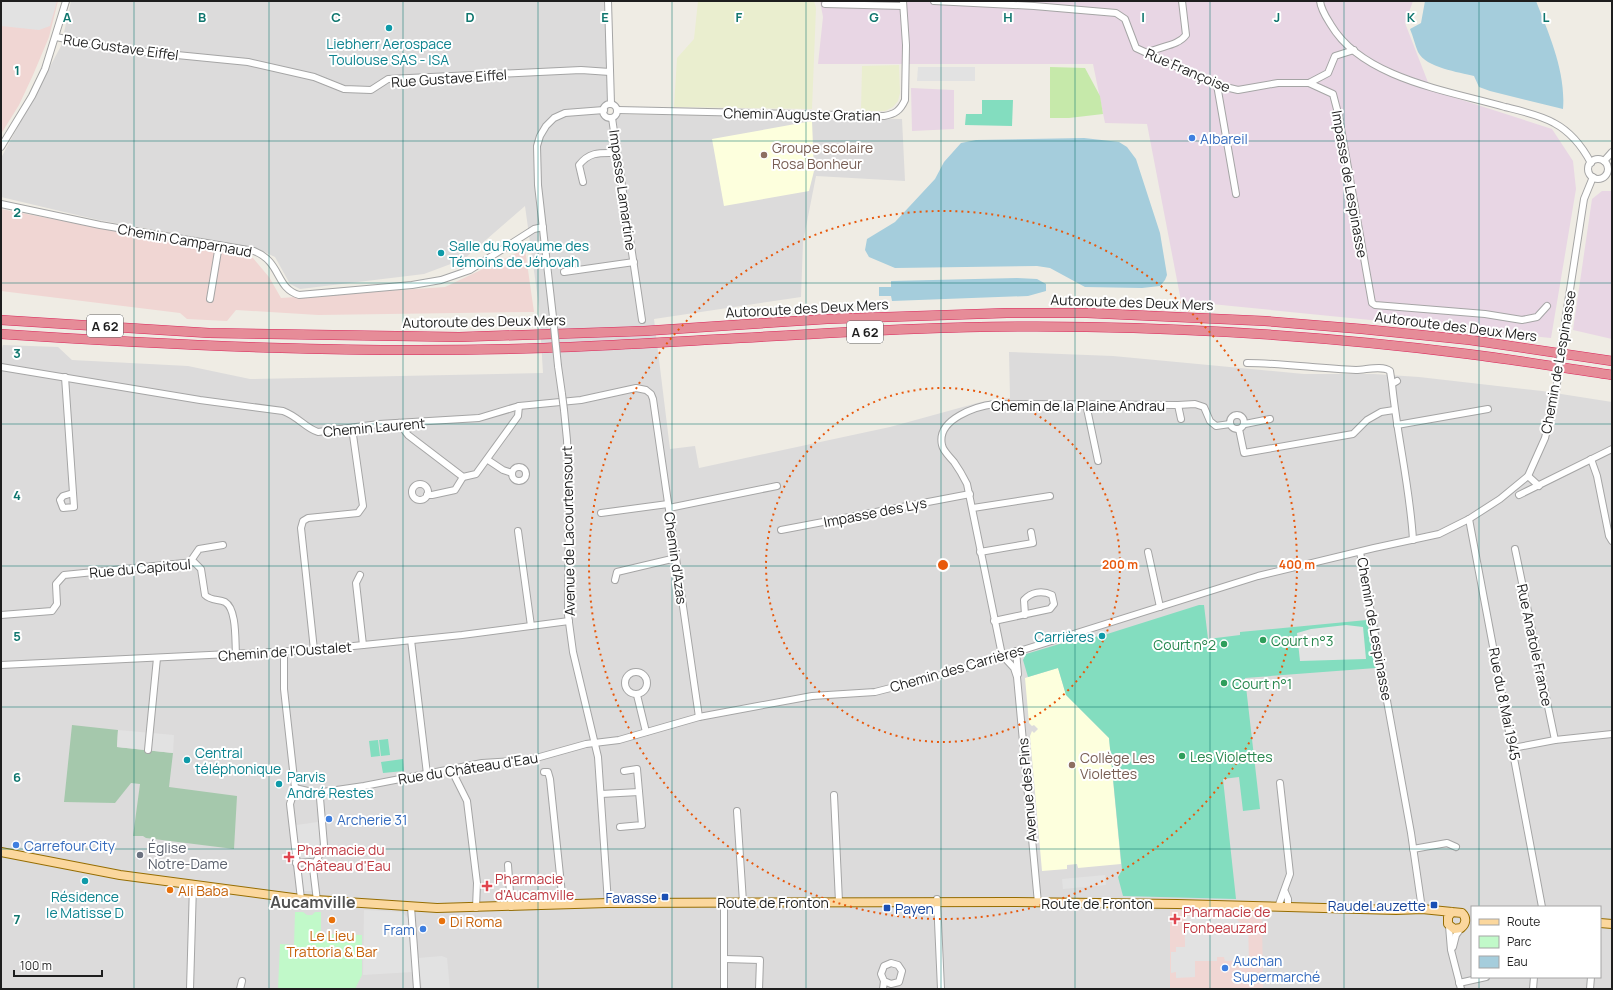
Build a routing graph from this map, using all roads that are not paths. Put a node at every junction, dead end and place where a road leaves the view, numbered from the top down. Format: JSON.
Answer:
{"nodes":[{"id":1,"x":66,"y":1,"type":"edge"},
{"id":2,"x":608,"y":1,"type":"edge"},
{"id":3,"x":934,"y":1,"type":"edge"},
{"id":4,"x":1182,"y":1,"type":"edge"},
{"id":5,"x":1320,"y":1,"type":"edge"},
{"id":6,"x":969,"y":2,"type":"edge"},
{"id":7,"x":903,"y":3,"type":"edge"},
{"id":8,"x":1033,"y":3,"type":"edge"},
{"id":9,"x":825,"y":4,"type":"dead end"},
{"id":10,"x":56,"y":37,"type":"junction"},
{"id":11,"x":1354,"y":50,"type":"junction"},
{"id":12,"x":1148,"y":53,"type":"junction"},
{"id":13,"x":610,"y":72,"type":"junction"},
{"id":14,"x":1309,"y":83,"type":"junction"},
{"id":15,"x":1218,"y":85,"type":"junction"},
{"id":16,"x":611,"y":104,"type":"junction"},
{"id":17,"x":604,"y":110,"type":"junction"},
{"id":18,"x":617,"y":110,"type":"junction"},
{"id":19,"x":612,"y":118,"type":"junction"},
{"id":20,"x":1,"y":147,"type":"edge"},
{"id":21,"x":1612,"y":152,"type":"edge"},
{"id":22,"x":617,"y":153,"type":"junction"},
{"id":23,"x":1604,"y":161,"type":"junction"},
{"id":24,"x":1591,"y":163,"type":"junction"},
{"id":25,"x":1609,"y":175,"type":"edge"},
{"id":26,"x":1593,"y":177,"type":"junction"},
{"id":27,"x":583,"y":182,"type":"dead end"},
{"id":28,"x":1236,"y":194,"type":"dead end"},
{"id":29,"x":1,"y":204,"type":"edge"},
{"id":30,"x":543,"y":230,"type":"junction"},
{"id":31,"x":219,"y":245,"type":"junction"},
{"id":32,"x":634,"y":262,"type":"junction"},
{"id":33,"x":564,"y":272,"type":"dead end"},
{"id":34,"x":210,"y":299,"type":"dead end"},
{"id":35,"x":1547,"y":306,"type":"dead end"},
{"id":36,"x":1,"y":320,"type":"edge"},
{"id":37,"x":642,"y":320,"type":"dead end"},
{"id":38,"x":1,"y":334,"type":"edge"},
{"id":39,"x":1612,"y":361,"type":"edge"},
{"id":40,"x":1247,"y":363,"type":"dead end"},
{"id":41,"x":1,"y":366,"type":"edge"},
{"id":42,"x":1612,"y":375,"type":"edge"},
{"id":43,"x":65,"y":377,"type":"junction"},
{"id":44,"x":653,"y":400,"type":"joint"},
{"id":45,"x":1086,"y":404,"type":"junction"},
{"id":46,"x":1178,"y":405,"type":"junction"},
{"id":47,"x":519,"y":406,"type":"junction"},
{"id":48,"x":1488,"y":409,"type":"dead end"},
{"id":49,"x":1394,"y":410,"type":"junction"},
{"id":50,"x":1270,"y":419,"type":"dead end"},
{"id":51,"x":1181,"y":420,"type":"dead end"},
{"id":52,"x":399,"y":423,"type":"junction"},
{"id":53,"x":1230,"y":424,"type":"junction"},
{"id":54,"x":1245,"y":424,"type":"junction"},
{"id":55,"x":1397,"y":425,"type":"junction"},
{"id":56,"x":352,"y":428,"type":"junction"},
{"id":57,"x":1239,"y":429,"type":"junction"},
{"id":58,"x":1612,"y":449,"type":"edge"},
{"id":59,"x":1591,"y":459,"type":"junction"},
{"id":60,"x":488,"y":460,"type":"junction"},
{"id":61,"x":1098,"y":461,"type":"dead end"},
{"id":62,"x":512,"y":473,"type":"dead end"},
{"id":63,"x":1528,"y":476,"type":"junction"},
{"id":64,"x":463,"y":477,"type":"junction"},
{"id":65,"x":777,"y":486,"type":"dead end"},
{"id":66,"x":1539,"y":486,"type":"junction"},
{"id":67,"x":73,"y":493,"type":"dead end"},
{"id":68,"x":970,"y":494,"type":"junction"},
{"id":69,"x":427,"y":495,"type":"dead end"},
{"id":70,"x":1519,"y":495,"type":"dead end"},
{"id":71,"x":1050,"y":496,"type":"dead end"},
{"id":72,"x":669,"y":506,"type":"junction"},
{"id":73,"x":973,"y":508,"type":"junction"},
{"id":74,"x":601,"y":512,"type":"dead end"},
{"id":75,"x":1470,"y":519,"type":"junction"},
{"id":76,"x":781,"y":530,"type":"dead end"},
{"id":77,"x":518,"y":531,"type":"dead end"},
{"id":78,"x":1031,"y":532,"type":"dead end"},
{"id":79,"x":1413,"y":540,"type":"junction"},
{"id":80,"x":1612,"y":542,"type":"edge"},
{"id":81,"x":223,"y":544,"type":"dead end"},
{"id":82,"x":1515,"y":549,"type":"dead end"},
{"id":83,"x":980,"y":552,"type":"junction"},
{"id":84,"x":1148,"y":552,"type":"dead end"},
{"id":85,"x":1360,"y":552,"type":"junction"},
{"id":86,"x":676,"y":558,"type":"junction"},
{"id":87,"x":190,"y":562,"type":"junction"},
{"id":88,"x":360,"y":575,"type":"dead end"},
{"id":89,"x":614,"y":580,"type":"dead end"},
{"id":90,"x":1160,"y":607,"type":"junction"},
{"id":91,"x":1,"y":615,"type":"edge"},
{"id":92,"x":1025,"y":615,"type":"junction"},
{"id":93,"x":569,"y":621,"type":"junction"},
{"id":94,"x":994,"y":621,"type":"junction"},
{"id":95,"x":531,"y":626,"type":"junction"},
{"id":96,"x":411,"y":640,"type":"junction"},
{"id":97,"x":363,"y":645,"type":"junction"},
{"id":98,"x":314,"y":650,"type":"junction"},
{"id":99,"x":1016,"y":651,"type":"junction"},
{"id":100,"x":284,"y":652,"type":"junction"},
{"id":101,"x":236,"y":654,"type":"junction"},
{"id":102,"x":1002,"y":656,"type":"junction"},
{"id":103,"x":157,"y":658,"type":"junction"},
{"id":104,"x":1,"y":665,"type":"edge"},
{"id":105,"x":1017,"y":677,"type":"junction"},
{"id":106,"x":637,"y":695,"type":"dead end"},
{"id":107,"x":699,"y":717,"type":"junction"},
{"id":108,"x":646,"y":732,"type":"junction"},
{"id":109,"x":1612,"y":734,"type":"edge"},
{"id":110,"x":1555,"y":740,"type":"junction"},
{"id":111,"x":595,"y":744,"type":"junction"},
{"id":112,"x":1513,"y":748,"type":"junction"},
{"id":113,"x":148,"y":750,"type":"dead end"},
{"id":114,"x":451,"y":769,"type":"junction"},
{"id":115,"x":624,"y":771,"type":"dead end"},
{"id":116,"x":544,"y":772,"type":"dead end"},
{"id":117,"x":427,"y":774,"type":"junction"},
{"id":118,"x":1280,"y":783,"type":"dead end"},
{"id":119,"x":294,"y":788,"type":"junction"},
{"id":120,"x":639,"y":792,"type":"junction"},
{"id":121,"x":316,"y":793,"type":"junction"},
{"id":122,"x":601,"y":794,"type":"junction"},
{"id":123,"x":834,"y":795,"type":"dead end"},
{"id":124,"x":737,"y":811,"type":"dead end"},
{"id":125,"x":620,"y":827,"type":"dead end"},
{"id":126,"x":1456,"y":847,"type":"dead end"},
{"id":127,"x":1413,"y":850,"type":"junction"},
{"id":128,"x":1,"y":852,"type":"edge"},
{"id":129,"x":296,"y":863,"type":"junction"},
{"id":130,"x":315,"y":863,"type":"junction"},
{"id":131,"x":508,"y":865,"type":"dead end"},
{"id":132,"x":193,"y":885,"type":"junction"},
{"id":133,"x":1538,"y":890,"type":"junction"},
{"id":134,"x":1285,"y":892,"type":"junction"},
{"id":135,"x":300,"y":899,"type":"junction"},
{"id":136,"x":937,"y":900,"type":"junction"},
{"id":137,"x":317,"y":901,"type":"junction"},
{"id":138,"x":724,"y":902,"type":"junction"},
{"id":139,"x":743,"y":902,"type":"junction"},
{"id":140,"x":839,"y":902,"type":"junction"},
{"id":141,"x":608,"y":903,"type":"junction"},
{"id":142,"x":1038,"y":903,"type":"junction"},
{"id":143,"x":563,"y":904,"type":"junction"},
{"id":144,"x":411,"y":906,"type":"junction"},
{"id":145,"x":1538,"y":906,"type":"edge"},
{"id":146,"x":1542,"y":906,"type":"edge"},
{"id":147,"x":511,"y":907,"type":"junction"},
{"id":148,"x":1278,"y":907,"type":"junction"},
{"id":149,"x":1288,"y":907,"type":"junction"},
{"id":150,"x":476,"y":908,"type":"junction"},
{"id":151,"x":1422,"y":908,"type":"junction"},
{"id":152,"x":1396,"y":910,"type":"junction"},
{"id":153,"x":1452,"y":912,"type":"junction"},
{"id":154,"x":1468,"y":915,"type":"edge"},
{"id":155,"x":1471,"y":921,"type":"edge"},
{"id":156,"x":1448,"y":923,"type":"junction"},
{"id":157,"x":1601,"y":924,"type":"edge"},
{"id":158,"x":1612,"y":924,"type":"edge"},
{"id":159,"x":1463,"y":926,"type":"junction"},
{"id":160,"x":725,"y":959,"type":"junction"},
{"id":161,"x":1453,"y":960,"type":"junction"},
{"id":162,"x":1483,"y":978,"type":"edge"},
{"id":163,"x":1534,"y":978,"type":"edge"},
{"id":164,"x":1591,"y":978,"type":"edge"},
{"id":165,"x":242,"y":981,"type":"dead end"},
{"id":166,"x":884,"y":981,"type":"dead end"},
{"id":167,"x":1460,"y":986,"type":"edge"},
{"id":168,"x":190,"y":989,"type":"edge"},
{"id":169,"x":240,"y":989,"type":"edge"},
{"id":170,"x":417,"y":989,"type":"edge"},
{"id":171,"x":724,"y":989,"type":"edge"},
{"id":172,"x":759,"y":989,"type":"edge"},
{"id":173,"x":883,"y":989,"type":"edge"},
{"id":174,"x":941,"y":989,"type":"edge"},
{"id":175,"x":1533,"y":989,"type":"edge"},
{"id":176,"x":1590,"y":989,"type":"edge"}],
"edges":[{"from":1,"to":10,"type":"street"},
{"from":2,"to":13,"type":"street"},
{"from":3,"to":6,"type":"street","name":"Rue Françoise"},
{"from":4,"to":12,"type":"street"},
{"from":5,"to":11,"type":"street"},
{"from":6,"to":8,"type":"street","name":"Rue Françoise"},
{"from":7,"to":9,"type":"street"},
{"from":7,"to":18,"type":"street","name":"Chemin Auguste Gratian"},
{"from":8,"to":12,"type":"street","name":"Rue Françoise"},
{"from":10,"to":13,"type":"street","name":"Rue Gustave Eiffel"},
{"from":10,"to":20,"type":"street"},
{"from":11,"to":14,"type":"street","name":"Rue Françoise"},
{"from":11,"to":24,"type":"street"},
{"from":12,"to":15,"type":"street","name":"Rue Françoise"},
{"from":13,"to":16,"type":"street"},
{"from":14,"to":15,"type":"street","name":"Rue Françoise"},
{"from":14,"to":35,"type":"street","name":"Impasse de Lespinasse"},
{"from":15,"to":28,"type":"street"},
{"from":16,"to":17,"type":"street"},
{"from":16,"to":18,"type":"street"},
{"from":17,"to":19,"type":"street"},
{"from":17,"to":30,"type":"street","name":"Avenue de Lacourtensourt"},
{"from":18,"to":19,"type":"street"},
{"from":19,"to":22,"type":"street","name":"Impasse Lamartine"},
{"from":21,"to":23,"type":"street"},
{"from":22,"to":27,"type":"street"},
{"from":22,"to":32,"type":"street","name":"Impasse Lamartine"},
{"from":23,"to":24,"type":"street"},
{"from":23,"to":25,"type":"street"},
{"from":24,"to":26,"type":"street"},
{"from":25,"to":26,"type":"street"},
{"from":26,"to":63,"type":"street","name":"Chemin de Lespinasse","bridge":true},
{"from":29,"to":31,"type":"street","name":"Chemin Camparnaud"},
{"from":30,"to":31,"type":"street","name":"Chemin Camparnaud"},
{"from":30,"to":93,"type":"street","name":"Avenue de Lacourtensourt","bridge":true},
{"from":31,"to":34,"type":"street"},
{"from":32,"to":33,"type":"street","name":"Impasse Lamartine"},
{"from":32,"to":37,"type":"street","name":"Impasse Lamartine"},
{"from":36,"to":39,"type":"highway","name":"Autoroute des Deux Mers","number":"A 62"},
{"from":38,"to":42,"type":"highway","name":"Autoroute des Deux Mers","number":"A 62"},
{"from":40,"to":49,"type":"street"},
{"from":41,"to":43,"type":"street","name":"Chemin Laurent"},
{"from":43,"to":56,"type":"street","name":"Chemin Laurent"},
{"from":43,"to":67,"type":"street"},
{"from":44,"to":47,"type":"street","name":"Chemin Laurent"},
{"from":44,"to":72,"type":"street","name":"Chemin d'Azas"},
{"from":45,"to":46,"type":"street","name":"Chemin de la Plaine Andrau"},
{"from":45,"to":61,"type":"street"},
{"from":45,"to":68,"type":"street","name":"Chemin de la Plaine Andrau"},
{"from":46,"to":51,"type":"street","name":"Chemin de la Plaine Andrau"},
{"from":46,"to":53,"type":"street"},
{"from":47,"to":52,"type":"street","name":"Chemin Laurent"},
{"from":47,"to":60,"type":"street"},
{"from":48,"to":55,"type":"street"},
{"from":49,"to":55,"type":"street"},
{"from":49,"to":57,"type":"street"},
{"from":50,"to":54,"type":"street"},
{"from":52,"to":56,"type":"street","name":"Chemin Laurent"},
{"from":52,"to":64,"type":"street"},
{"from":53,"to":54,"type":"street"},
{"from":53,"to":57,"type":"street"},
{"from":54,"to":57,"type":"street"},
{"from":55,"to":79,"type":"street"},
{"from":56,"to":98,"type":"street"},
{"from":58,"to":59,"type":"street"},
{"from":59,"to":66,"type":"street"},
{"from":59,"to":80,"type":"street"},
{"from":60,"to":62,"type":"street"},
{"from":60,"to":64,"type":"street"},
{"from":63,"to":66,"type":"street"},
{"from":63,"to":75,"type":"street","name":"Chemin de Lespinasse"},
{"from":64,"to":69,"type":"street"},
{"from":65,"to":72,"type":"street"},
{"from":66,"to":70,"type":"street"},
{"from":68,"to":73,"type":"street","name":"Chemin de la Plaine Andrau"},
{"from":68,"to":76,"type":"street","name":"Impasse des Lys"},
{"from":71,"to":73,"type":"street"},
{"from":72,"to":74,"type":"street"},
{"from":72,"to":86,"type":"street","name":"Chemin d'Azas"},
{"from":73,"to":83,"type":"street","name":"Chemin de la Plaine Andrau"},
{"from":75,"to":79,"type":"street","name":"Chemin de Lespinasse"},
{"from":75,"to":112,"type":"street","name":"Rue du 8 Mai 1945"},
{"from":77,"to":95,"type":"street"},
{"from":78,"to":83,"type":"street"},
{"from":79,"to":85,"type":"street","name":"Chemin de Lespinasse"},
{"from":81,"to":87,"type":"street"},
{"from":82,"to":110,"type":"street","name":"Rue Anatole France"},
{"from":83,"to":94,"type":"street","name":"Chemin de la Plaine Andrau"},
{"from":84,"to":90,"type":"street"},
{"from":85,"to":90,"type":"street","name":"Chemin des Carrières"},
{"from":85,"to":127,"type":"street","name":"Chemin de Lespinasse"},
{"from":86,"to":89,"type":"street"},
{"from":86,"to":107,"type":"street","name":"Chemin d'Azas"},
{"from":87,"to":91,"type":"street","name":"Rue du Capitoul"},
{"from":87,"to":101,"type":"street","name":"Rue du Capitoul"},
{"from":88,"to":97,"type":"street"},
{"from":90,"to":99,"type":"street","name":"Chemin des Carrières"},
{"from":92,"to":92,"type":"street"},
{"from":92,"to":94,"type":"street"},
{"from":93,"to":95,"type":"street","name":"Chemin de l'Oustalet"},
{"from":93,"to":111,"type":"street","name":"Avenue de Lacourtensourt"},
{"from":94,"to":102,"type":"street","name":"Chemin de la Plaine Andrau"},
{"from":95,"to":96,"type":"street","name":"Chemin de l'Oustalet"},
{"from":96,"to":97,"type":"street","name":"Chemin de l'Oustalet"},
{"from":96,"to":117,"type":"street"},
{"from":97,"to":98,"type":"street","name":"Chemin de l'Oustalet"},
{"from":98,"to":100,"type":"street","name":"Chemin de l'Oustalet"},
{"from":99,"to":102,"type":"street","name":"Chemin des Carrières"},
{"from":99,"to":105,"type":"street","name":"Avenue des Pins"},
{"from":100,"to":101,"type":"street","name":"Chemin de l'Oustalet"},
{"from":100,"to":119,"type":"street"},
{"from":101,"to":103,"type":"street","name":"Chemin de l'Oustalet"},
{"from":102,"to":105,"type":"street","name":"Avenue des Pins"},
{"from":102,"to":107,"type":"street","name":"Chemin des Carrières"},
{"from":103,"to":104,"type":"street","name":"Chemin de l'Oustalet"},
{"from":103,"to":113,"type":"street"},
{"from":105,"to":142,"type":"street","name":"Avenue des Pins"},
{"from":106,"to":108,"type":"street"},
{"from":107,"to":108,"type":"street","name":"Chemin des Carrières"},
{"from":108,"to":111,"type":"street","name":"Chemin des Carrières"},
{"from":109,"to":110,"type":"street"},
{"from":110,"to":112,"type":"street"},
{"from":111,"to":114,"type":"street","name":"Rue du Château d'Eau"},
{"from":111,"to":122,"type":"street","name":"Avenue de Lacourtensourt"},
{"from":112,"to":133,"type":"street","name":"Rue du 8 Mai 1945"},
{"from":114,"to":117,"type":"street","name":"Rue du Château d'Eau"},
{"from":114,"to":150,"type":"street"},
{"from":115,"to":120,"type":"street"},
{"from":116,"to":143,"type":"street"},
{"from":117,"to":121,"type":"street","name":"Rue du Château d'Eau"},
{"from":118,"to":134,"type":"street"},
{"from":119,"to":121,"type":"street"},
{"from":119,"to":129,"type":"street"},
{"from":120,"to":122,"type":"street"},
{"from":120,"to":125,"type":"street"},
{"from":121,"to":130,"type":"street"},
{"from":122,"to":141,"type":"street","name":"Avenue de Lacourtensourt"},
{"from":123,"to":140,"type":"street"},
{"from":124,"to":139,"type":"street"},
{"from":126,"to":127,"type":"street"},
{"from":127,"to":151,"type":"street","name":"Chemin de Lespinasse"},
{"from":128,"to":132,"type":"main road","name":"Route de Fronton"},
{"from":129,"to":130,"type":"street"},
{"from":129,"to":135,"type":"street"},
{"from":130,"to":137,"type":"street"},
{"from":131,"to":147,"type":"street"},
{"from":132,"to":135,"type":"main road","name":"Route de Fronton"},
{"from":132,"to":168,"type":"street"},
{"from":133,"to":145,"type":"street","name":"Rue du 8 Mai 1945"},
{"from":133,"to":146,"type":"street","name":"Rue du 8 Mai 1945"},
{"from":134,"to":148,"type":"street"},
{"from":134,"to":149,"type":"street"},
{"from":135,"to":137,"type":"main road","name":"Route de Fronton"},
{"from":136,"to":140,"type":"main road","name":"Route de Fronton"},
{"from":136,"to":142,"type":"main road","name":"Route de Fronton"},
{"from":136,"to":174,"type":"street"},
{"from":137,"to":144,"type":"main road","name":"Route de Fronton"},
{"from":138,"to":139,"type":"main road","name":"Route de Fronton"},
{"from":138,"to":141,"type":"main road","name":"Route de Fronton"},
{"from":138,"to":160,"type":"street"},
{"from":139,"to":140,"type":"main road","name":"Route de Fronton"},
{"from":141,"to":143,"type":"main road","name":"Route de Fronton"},
{"from":142,"to":148,"type":"main road","name":"Route de Fronton"},
{"from":143,"to":147,"type":"main road","name":"Route de Fronton"},
{"from":144,"to":150,"type":"main road","name":"Route de Fronton"},
{"from":144,"to":170,"type":"street"},
{"from":147,"to":150,"type":"main road","name":"Route de Fronton"},
{"from":148,"to":149,"type":"main road","name":"Route de Fronton"},
{"from":149,"to":152,"type":"main road","name":"Route de Fronton"},
{"from":151,"to":152,"type":"main road"},
{"from":151,"to":153,"type":"main road"},
{"from":152,"to":156,"type":"main road"},
{"from":153,"to":154,"type":"main road"},
{"from":153,"to":156,"type":"main road"},
{"from":154,"to":159,"type":"main road"},
{"from":155,"to":159,"type":"main road"},
{"from":156,"to":159,"type":"main road"},
{"from":156,"to":161,"type":"street"},
{"from":157,"to":158,"type":"main road"},
{"from":159,"to":161,"type":"street"},
{"from":160,"to":171,"type":"street"},
{"from":160,"to":172,"type":"street"},
{"from":161,"to":167,"type":"street"},
{"from":162,"to":167,"type":"street"},
{"from":163,"to":175,"type":"street"},
{"from":164,"to":176,"type":"street"},
{"from":165,"to":169,"type":"street"},
{"from":166,"to":173,"type":"street"}]}
